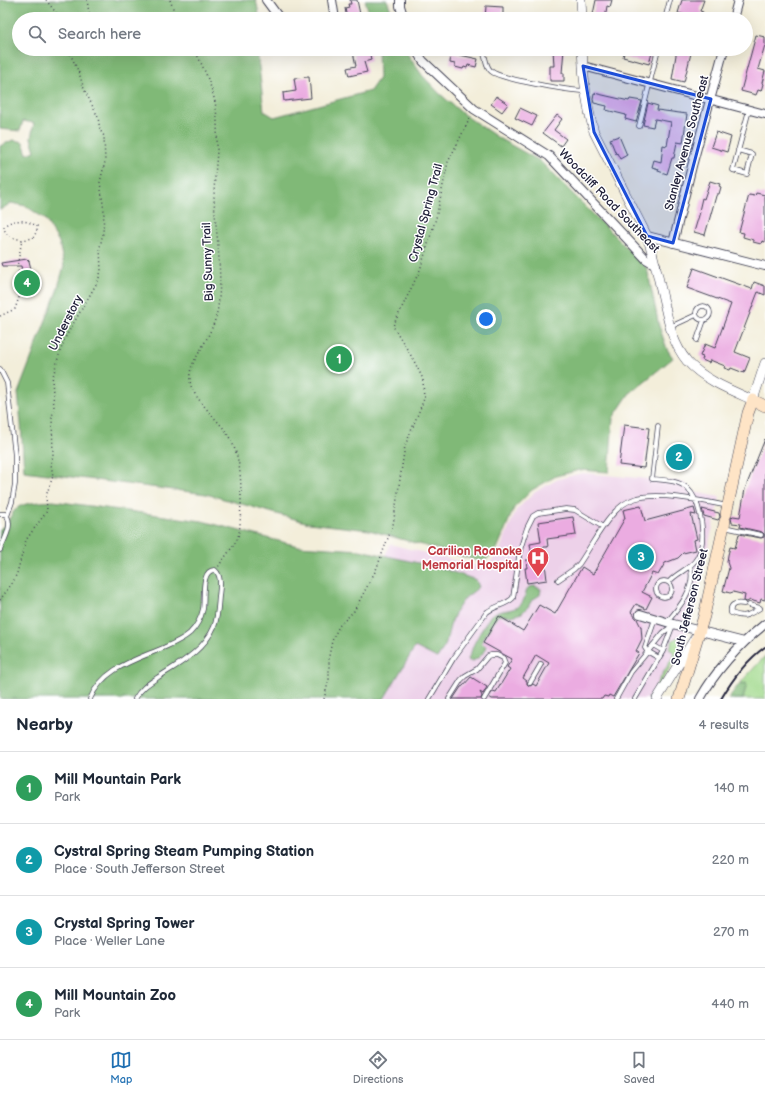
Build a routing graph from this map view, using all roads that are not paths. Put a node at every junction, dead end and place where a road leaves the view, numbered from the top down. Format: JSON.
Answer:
{"nodes":[{"id":1,"x":266,"y":0,"type":"edge"},
{"id":2,"x":332,"y":0,"type":"edge"},
{"id":3,"x":400,"y":0,"type":"edge"},
{"id":4,"x":581,"y":0,"type":"edge"},
{"id":5,"x":670,"y":0,"type":"edge"},
{"id":6,"x":738,"y":0,"type":"edge"},
{"id":7,"x":275,"y":12,"type":"edge"},
{"id":8,"x":334,"y":12,"type":"edge"},
{"id":9,"x":402,"y":12,"type":"edge"},
{"id":10,"x":582,"y":12,"type":"edge"},
{"id":11,"x":667,"y":12,"type":"edge"},
{"id":12,"x":735,"y":12,"type":"edge"},
{"id":13,"x":420,"y":56,"type":"edge"},
{"id":14,"x":485,"y":56,"type":"edge"},
{"id":15,"x":582,"y":56,"type":"edge"},
{"id":16,"x":656,"y":56,"type":"edge"},
{"id":17,"x":722,"y":56,"type":"edge"},
{"id":18,"x":583,"y":66,"type":"junction"},
{"id":19,"x":649,"y":83,"type":"junction"},
{"id":20,"x":585,"y":91,"type":"junction"},
{"id":21,"x":711,"y":98,"type":"junction"},
{"id":22,"x":750,"y":110,"type":"junction"},
{"id":23,"x":765,"y":114,"type":"edge"},
{"id":24,"x":639,"y":126,"type":"dead end"},
{"id":25,"x":738,"y":150,"type":"junction"},
{"id":26,"x":647,"y":236,"type":"junction"},
{"id":27,"x":673,"y":243,"type":"junction"},
{"id":28,"x":656,"y":266,"type":"junction"},
{"id":29,"x":765,"y":266,"type":"edge"},
{"id":30,"x":696,"y":316,"type":"junction"},
{"id":31,"x":704,"y":320,"type":"junction"},
{"id":32,"x":670,"y":327,"type":"junction"},
{"id":33,"x":697,"y":340,"type":"dead end"},
{"id":34,"x":765,"y":363,"type":"edge"},
{"id":35,"x":0,"y":369,"type":"edge"},
{"id":36,"x":753,"y":400,"type":"junction"},
{"id":37,"x":765,"y":406,"type":"edge"},
{"id":38,"x":658,"y":426,"type":"dead end"},
{"id":39,"x":695,"y":499,"type":"junction"},
{"id":40,"x":0,"y":514,"type":"edge"},
{"id":41,"x":7,"y":516,"type":"junction"},
{"id":42,"x":726,"y":517,"type":"junction"},
{"id":43,"x":603,"y":527,"type":"junction"},
{"id":44,"x":762,"y":535,"type":"dead end"},
{"id":45,"x":0,"y":550,"type":"edge"},
{"id":46,"x":690,"y":566,"type":"junction"},
{"id":47,"x":558,"y":580,"type":"dead end"},
{"id":48,"x":669,"y":582,"type":"junction"},
{"id":49,"x":744,"y":604,"type":"dead end"},
{"id":50,"x":749,"y":605,"type":"dead end"},
{"id":51,"x":760,"y":608,"type":"junction"},
{"id":52,"x":765,"y":611,"type":"edge"},
{"id":53,"x":640,"y":614,"type":"dead end"},
{"id":54,"x":655,"y":619,"type":"junction"},
{"id":55,"x":670,"y":623,"type":"junction"},
{"id":56,"x":765,"y":624,"type":"edge"},
{"id":57,"x":700,"y":630,"type":"junction"},
{"id":58,"x":744,"y":642,"type":"junction"},
{"id":59,"x":654,"y":645,"type":"junction"},
{"id":60,"x":663,"y":651,"type":"junction"},
{"id":61,"x":648,"y":652,"type":"junction"},
{"id":62,"x":659,"y":658,"type":"junction"},
{"id":63,"x":541,"y":664,"type":"dead end"},
{"id":64,"x":530,"y":682,"type":"dead end"},
{"id":65,"x":90,"y":699,"type":"edge"},
{"id":66,"x":135,"y":699,"type":"edge"},
{"id":67,"x":429,"y":699,"type":"edge"},
{"id":68,"x":449,"y":699,"type":"edge"},
{"id":69,"x":484,"y":699,"type":"edge"},
{"id":70,"x":616,"y":699,"type":"edge"},
{"id":71,"x":635,"y":699,"type":"edge"},
{"id":72,"x":657,"y":699,"type":"edge"},
{"id":73,"x":679,"y":699,"type":"edge"},
{"id":74,"x":700,"y":699,"type":"edge"}],
"edges":[{"from":1,"to":7,"type":"street"},
{"from":2,"to":8,"type":"street"},
{"from":3,"to":9,"type":"street"},
{"from":4,"to":10,"type":"street"},
{"from":5,"to":11,"type":"lane"},
{"from":6,"to":12,"type":"street"},
{"from":13,"to":28,"type":"street","name":"Woodcliff Road Southeast"},
{"from":14,"to":20,"type":"lane"},
{"from":15,"to":18,"type":"street"},
{"from":16,"to":19,"type":"lane"},
{"from":17,"to":21,"type":"street","name":"Stanley Avenue Southeast"},
{"from":18,"to":19,"type":"street"},
{"from":18,"to":20,"type":"street"},
{"from":19,"to":21,"type":"street"},
{"from":19,"to":24,"type":"lane"},
{"from":20,"to":26,"type":"street"},
{"from":21,"to":22,"type":"street"},
{"from":21,"to":27,"type":"street","name":"Stanley Avenue Southeast"},
{"from":22,"to":23,"type":"street"},
{"from":22,"to":25,"type":"lane"},
{"from":25,"to":25,"type":"lane"},
{"from":26,"to":27,"type":"street"},
{"from":26,"to":28,"type":"street"},
{"from":27,"to":29,"type":"street"},
{"from":28,"to":32,"type":"street"},
{"from":30,"to":31,"type":"lane"},
{"from":30,"to":31,"type":"lane"},
{"from":30,"to":32,"type":"lane"},
{"from":31,"to":33,"type":"lane"},
{"from":32,"to":36,"type":"street"},
{"from":34,"to":36,"type":"street","name":"South Jefferson Street"},
{"from":35,"to":41,"type":"lane"},
{"from":36,"to":37,"type":"main road"},
{"from":36,"to":42,"type":"main road","name":"South Jefferson Street"},
{"from":38,"to":39,"type":"lane"},
{"from":39,"to":42,"type":"lane"},
{"from":39,"to":43,"type":"lane"},
{"from":39,"to":46,"type":"lane"},
{"from":40,"to":41,"type":"lane"},
{"from":41,"to":45,"type":"lane"},
{"from":42,"to":44,"type":"lane"},
{"from":42,"to":57,"type":"main road","name":"South Jefferson Street"},
{"from":43,"to":47,"type":"lane"},
{"from":43,"to":67,"type":"lane"},
{"from":46,"to":48,"type":"lane"},
{"from":46,"to":55,"type":"lane"},
{"from":48,"to":48,"type":"lane"},
{"from":49,"to":51,"type":"lane"},
{"from":50,"to":51,"type":"lane"},
{"from":51,"to":52,"type":"lane"},
{"from":53,"to":54,"type":"street"},
{"from":54,"to":55,"type":"street"},
{"from":54,"to":61,"type":"lane"},
{"from":55,"to":57,"type":"street"},
{"from":55,"to":59,"type":"lane"},
{"from":55,"to":60,"type":"lane"},
{"from":56,"to":58,"type":"street"},
{"from":57,"to":58,"type":"street"},
{"from":57,"to":72,"type":"street"},
{"from":57,"to":73,"type":"main road","name":"South Jefferson Street"},
{"from":58,"to":74,"type":"street"},
{"from":59,"to":60,"type":"lane"},
{"from":59,"to":61,"type":"lane"},
{"from":60,"to":62,"type":"lane"},
{"from":61,"to":62,"type":"lane"},
{"from":61,"to":70,"type":"lane"},
{"from":62,"to":71,"type":"lane"},
{"from":63,"to":64,"type":"lane"},
{"from":65,"to":66,"type":"lane"},
{"from":68,"to":69,"type":"lane"}]}
